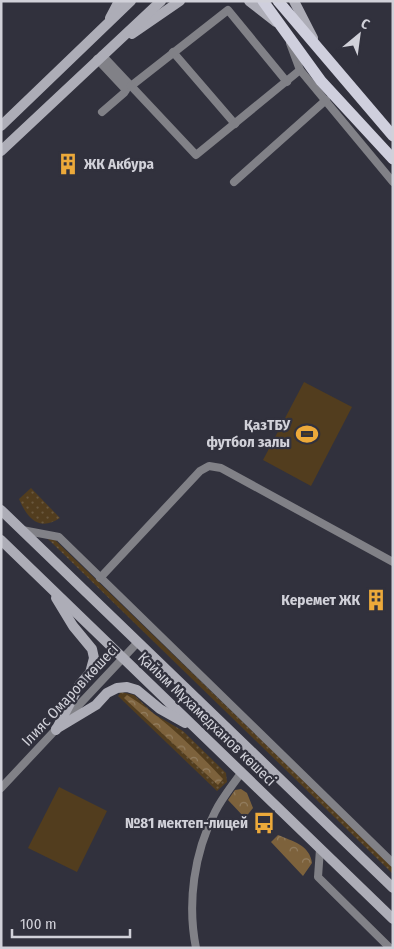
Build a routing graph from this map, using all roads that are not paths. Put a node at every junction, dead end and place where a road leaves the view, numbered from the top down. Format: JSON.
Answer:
{"nodes":[{"id":1,"x":119,"y":1,"type":"edge"},
{"id":2,"x":131,"y":1,"type":"edge"},
{"id":3,"x":161,"y":1,"type":"edge"},
{"id":4,"x":180,"y":1,"type":"edge"},
{"id":5,"x":249,"y":1,"type":"edge"},
{"id":6,"x":263,"y":1,"type":"edge"},
{"id":7,"x":278,"y":1,"type":"edge"},
{"id":8,"x":294,"y":1,"type":"edge"},
{"id":9,"x":107,"y":24,"type":"junction"},
{"id":10,"x":284,"y":27,"type":"junction"},
{"id":11,"x":173,"y":52,"type":"junction"},
{"id":12,"x":323,"y":53,"type":"junction"},
{"id":13,"x":102,"y":54,"type":"junction"},
{"id":14,"x":300,"y":70,"type":"junction"},
{"id":15,"x":287,"y":82,"type":"junction"},
{"id":16,"x":131,"y":86,"type":"junction"},
{"id":17,"x":326,"y":100,"type":"junction"},
{"id":18,"x":102,"y":112,"type":"dead end"},
{"id":19,"x":235,"y":124,"type":"junction"},
{"id":20,"x":1,"y":126,"type":"edge"},
{"id":21,"x":393,"y":136,"type":"edge"},
{"id":22,"x":1,"y":150,"type":"edge"},
{"id":23,"x":393,"y":159,"type":"edge"},
{"id":24,"x":234,"y":182,"type":"dead end"},
{"id":25,"x":393,"y":182,"type":"edge"},
{"id":26,"x":1,"y":510,"type":"edge"},
{"id":27,"x":22,"y":530,"type":"junction"},
{"id":28,"x":1,"y":540,"type":"edge"},
{"id":29,"x":393,"y":562,"type":"edge"},
{"id":30,"x":100,"y":578,"type":"junction"},
{"id":31,"x":49,"y":586,"type":"junction"},
{"id":32,"x":138,"y":642,"type":"junction"},
{"id":33,"x":123,"y":658,"type":"junction"},
{"id":34,"x":56,"y":730,"type":"junction"},
{"id":35,"x":197,"y":730,"type":"junction"},
{"id":36,"x":241,"y":773,"type":"junction"},
{"id":37,"x":1,"y":788,"type":"edge"},
{"id":38,"x":320,"y":849,"type":"junction"},
{"id":39,"x":393,"y":863,"type":"edge"},
{"id":40,"x":393,"y":888,"type":"edge"},
{"id":41,"x":393,"y":919,"type":"edge"},
{"id":42,"x":196,"y":948,"type":"edge"},
{"id":43,"x":390,"y":948,"type":"edge"}],
"edges":[{"from":1,"to":9,"type":"main road"},
{"from":2,"to":9,"type":"main road"},
{"from":3,"to":13,"type":"main road"},
{"from":4,"to":13,"type":"main road"},
{"from":5,"to":10,"type":"main road"},
{"from":6,"to":10,"type":"main road"},
{"from":7,"to":12,"type":"main road"},
{"from":8,"to":12,"type":"main road"},
{"from":9,"to":20,"type":"main road"},
{"from":10,"to":14,"type":"street"},
{"from":10,"to":23,"type":"main road"},
{"from":11,"to":15,"type":"street"},
{"from":11,"to":16,"type":"street"},
{"from":11,"to":19,"type":"street"},
{"from":12,"to":21,"type":"main road"},
{"from":13,"to":16,"type":"street"},
{"from":13,"to":18,"type":"street"},
{"from":13,"to":22,"type":"main road"},
{"from":14,"to":15,"type":"street"},
{"from":14,"to":17,"type":"street"},
{"from":15,"to":19,"type":"street"},
{"from":16,"to":19,"type":"street"},
{"from":17,"to":24,"type":"street"},
{"from":17,"to":25,"type":"street"},
{"from":26,"to":27,"type":"main road","name":"Қайым Мұхамедханов көшесі"},
{"from":27,"to":30,"type":"street"},
{"from":27,"to":32,"type":"main road","name":"Қайым Мұхамедханов көшесі"},
{"from":28,"to":31,"type":"main road","name":"Қайым Мұхамедханов көшесі"},
{"from":29,"to":30,"type":"street"},
{"from":30,"to":39,"type":"street"},
{"from":31,"to":33,"type":"main road","name":"Қайым Мұхамедханов көшесі"},
{"from":31,"to":34,"type":"main road"},
{"from":32,"to":33,"type":"street","name":"Ілияс Омаров көшесі"},
{"from":32,"to":40,"type":"main road","name":"Қайым Мұхамедханов көшесі"},
{"from":33,"to":34,"type":"street","name":"Ілияс Омаров көшесі"},
{"from":33,"to":35,"type":"main road","name":"Қайым Мұхамедханов көшесі"},
{"from":34,"to":35,"type":"main road"},
{"from":34,"to":37,"type":"street","name":"Ілияс Омаров көшесі"},
{"from":35,"to":36,"type":"main road","name":"Қайым Мұхамедханов көшесі"},
{"from":36,"to":38,"type":"main road","name":"Қайым Мұхамедханов көшесі"},
{"from":36,"to":42,"type":"street"},
{"from":38,"to":41,"type":"main road","name":"Қайым Мұхамедханов көшесі"},
{"from":38,"to":43,"type":"street"}]}
